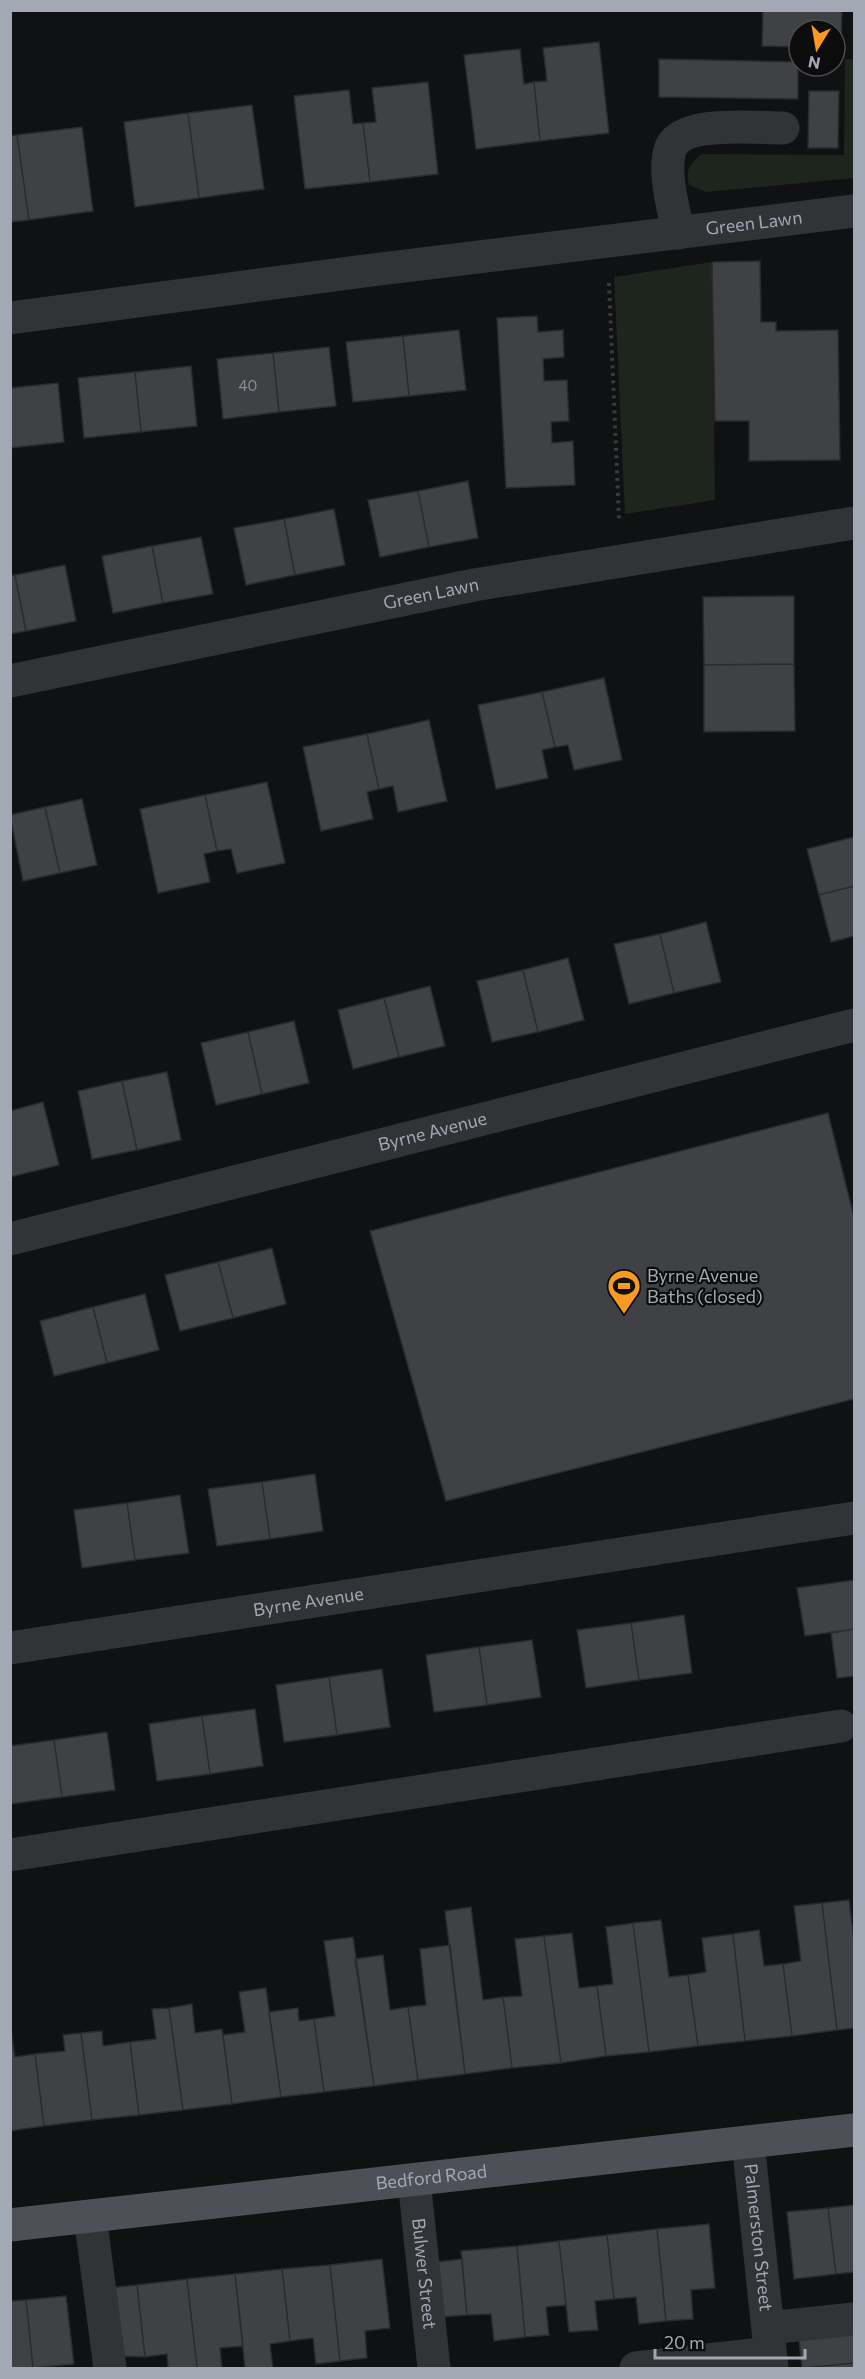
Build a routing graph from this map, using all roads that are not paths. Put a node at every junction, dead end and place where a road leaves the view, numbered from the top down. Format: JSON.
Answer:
{"nodes":[{"id":1,"x":783,"y":128,"type":"dead end"},
{"id":2,"x":855,"y":212,"type":"edge"},
{"id":3,"x":678,"y":233,"type":"junction"},
{"id":4,"x":10,"y":318,"type":"edge"},
{"id":5,"x":855,"y":523,"type":"edge"},
{"id":6,"x":10,"y":681,"type":"edge"},
{"id":7,"x":855,"y":1025,"type":"edge"},
{"id":8,"x":10,"y":1239,"type":"edge"},
{"id":9,"x":855,"y":1518,"type":"edge"},
{"id":10,"x":10,"y":1648,"type":"edge"},
{"id":11,"x":841,"y":1726,"type":"dead end"},
{"id":12,"x":10,"y":1856,"type":"edge"},
{"id":13,"x":855,"y":2130,"type":"edge"},
{"id":14,"x":748,"y":2142,"type":"junction"},
{"id":15,"x":414,"y":2180,"type":"junction"},
{"id":16,"x":90,"y":2216,"type":"junction"},
{"id":17,"x":10,"y":2226,"type":"edge"},
{"id":18,"x":855,"y":2319,"type":"edge"},
{"id":19,"x":770,"y":2350,"type":"edge"},
{"id":20,"x":110,"y":2368,"type":"edge"},
{"id":21,"x":434,"y":2368,"type":"edge"},
{"id":22,"x":636,"y":2368,"type":"edge"}],
"edges":[{"from":1,"to":3,"type":"street"},
{"from":2,"to":3,"type":"street","name":"Green Lawn"},
{"from":3,"to":4,"type":"street","name":"Green Lawn"},
{"from":5,"to":6,"type":"street","name":"Green Lawn"},
{"from":7,"to":8,"type":"street","name":"Byrne Avenue"},
{"from":9,"to":10,"type":"street","name":"Byrne Avenue"},
{"from":11,"to":12,"type":"street"},
{"from":13,"to":14,"type":"main road","name":"Bedford Road"},
{"from":14,"to":15,"type":"main road","name":"Bedford Road"},
{"from":14,"to":19,"type":"street","name":"Palmerston Street"},
{"from":15,"to":16,"type":"main road","name":"Bedford Road"},
{"from":15,"to":21,"type":"street","name":"Bulwer Street"},
{"from":16,"to":17,"type":"main road","name":"Bedford Road"},
{"from":16,"to":20,"type":"street"},
{"from":18,"to":19,"type":"street"},
{"from":19,"to":22,"type":"street"}]}
